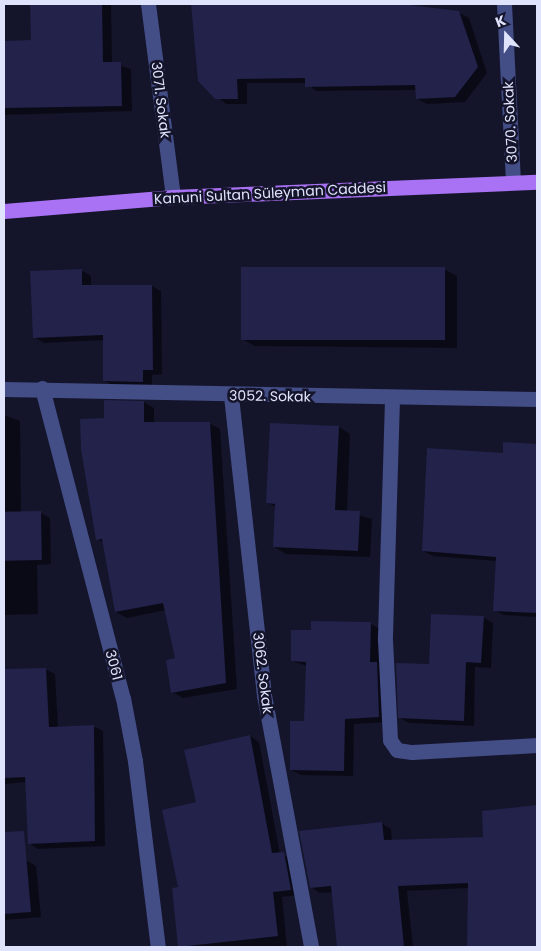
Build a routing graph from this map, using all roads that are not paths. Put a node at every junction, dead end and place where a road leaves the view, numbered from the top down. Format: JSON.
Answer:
{"nodes":[{"id":1,"x":148,"y":4,"type":"edge"},
{"id":2,"x":504,"y":4,"type":"edge"},
{"id":3,"x":513,"y":180,"type":"junction"},
{"id":4,"x":537,"y":182,"type":"edge"},
{"id":5,"x":173,"y":197,"type":"junction"},
{"id":6,"x":4,"y":211,"type":"edge"},
{"id":7,"x":42,"y":388,"type":"junction"},
{"id":8,"x":4,"y":389,"type":"edge"},
{"id":9,"x":231,"y":396,"type":"junction"},
{"id":10,"x":392,"y":399,"type":"junction"},
{"id":11,"x":537,"y":399,"type":"edge"},
{"id":12,"x":537,"y":745,"type":"edge"},
{"id":13,"x":158,"y":947,"type":"edge"},
{"id":14,"x":311,"y":947,"type":"edge"}],
"edges":[{"from":1,"to":5,"type":"street","name":"3071. Sokak"},
{"from":2,"to":3,"type":"street","name":"3070. Sokak"},
{"from":3,"to":4,"type":"main road","name":"Kanuni Sultan Süleyman Caddesi"},
{"from":3,"to":5,"type":"main road","name":"Kanuni Sultan Süleyman Caddesi"},
{"from":5,"to":6,"type":"main road","name":"Kanuni Sultan Süleyman Caddesi"},
{"from":7,"to":8,"type":"street","name":"3052. Sokak"},
{"from":7,"to":9,"type":"street","name":"3052. Sokak"},
{"from":7,"to":13,"type":"street","name":"3061"},
{"from":9,"to":10,"type":"street","name":"3052. Sokak"},
{"from":9,"to":14,"type":"street","name":"3062. Sokak"},
{"from":10,"to":11,"type":"street","name":"3052. Sokak"},
{"from":10,"to":12,"type":"street"}]}
